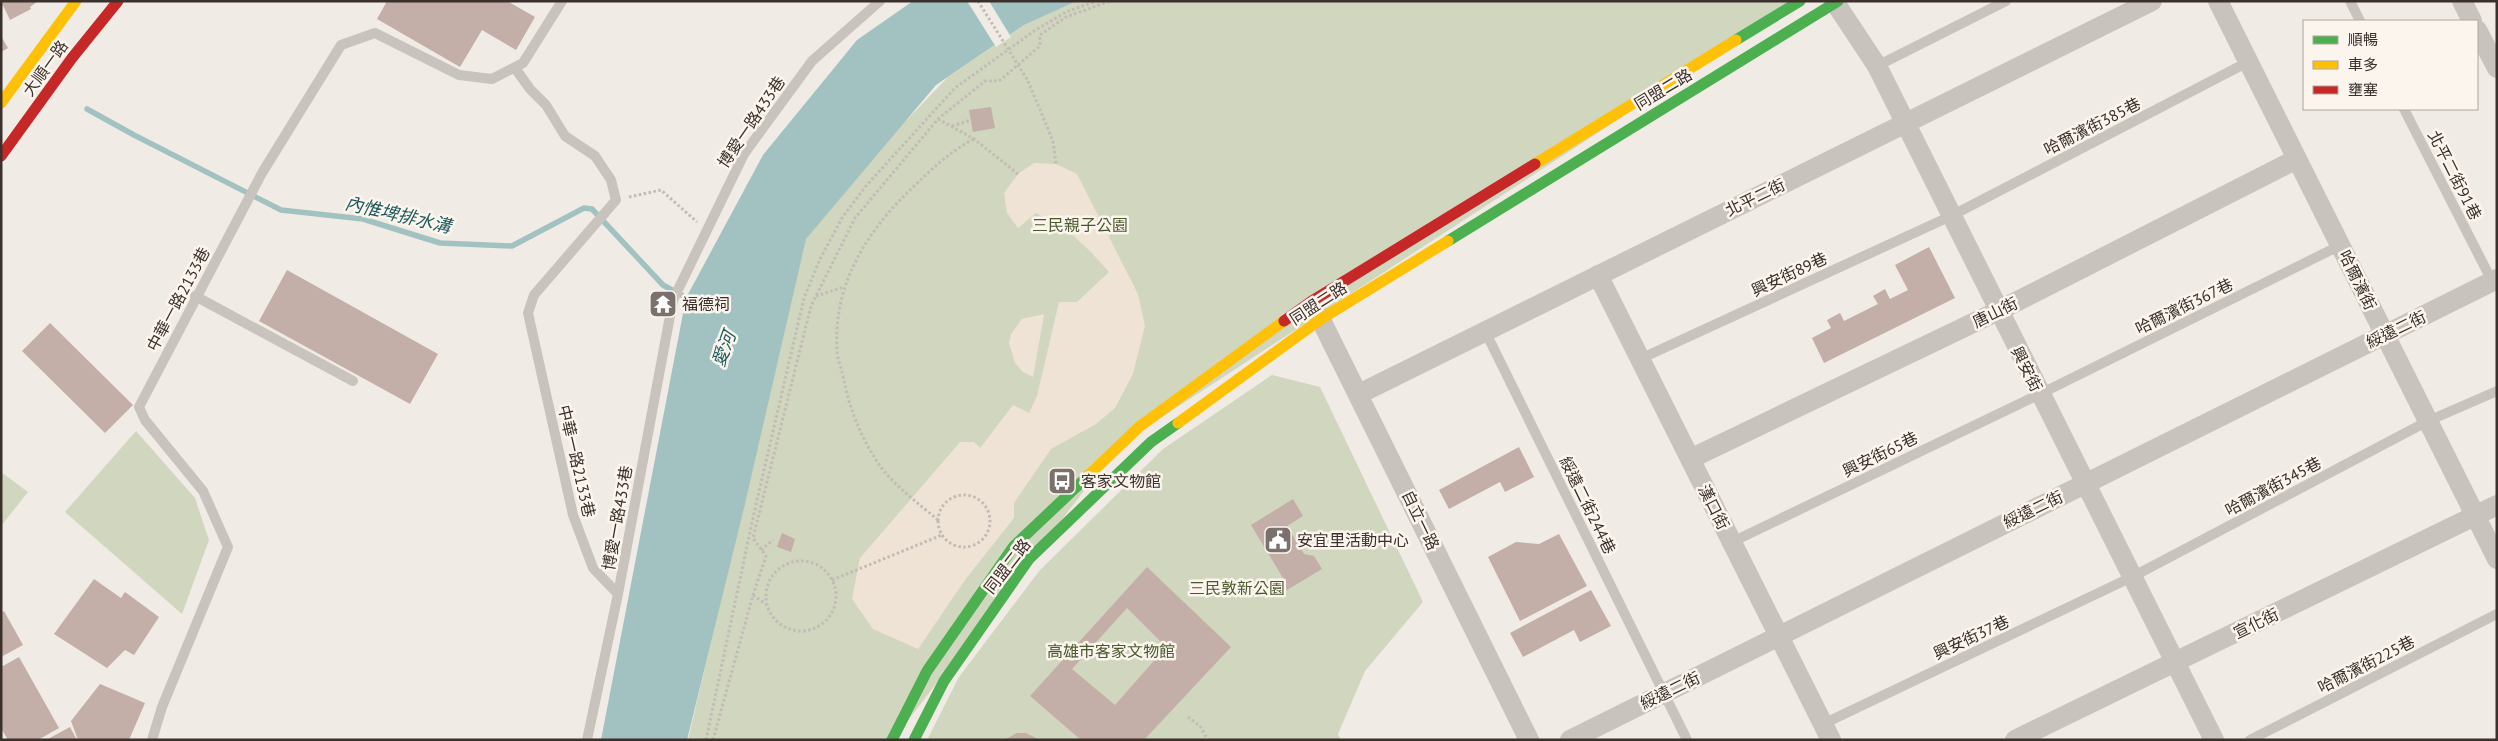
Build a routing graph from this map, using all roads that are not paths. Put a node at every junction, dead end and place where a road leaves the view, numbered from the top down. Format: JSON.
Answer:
{"nodes":[{"id":1,"x":76,"y":1,"type":"edge"},
{"id":2,"x":118,"y":1,"type":"edge"},
{"id":3,"x":562,"y":1,"type":"edge"},
{"id":4,"x":880,"y":1,"type":"edge"},
{"id":5,"x":1800,"y":1,"type":"edge"},
{"id":6,"x":2006,"y":1,"type":"edge"},
{"id":7,"x":2152,"y":1,"type":"edge"},
{"id":8,"x":2218,"y":1,"type":"edge"},
{"id":9,"x":2350,"y":1,"type":"edge"},
{"id":10,"x":2462,"y":1,"type":"edge"},
{"id":11,"x":1836,"y":2,"type":"edge"},
{"id":12,"x":89,"y":14,"type":"edge"},
{"id":13,"x":2360,"y":20,"type":"edge"},
{"id":14,"x":2472,"y":20,"type":"edge"},
{"id":15,"x":2478,"y":32,"type":"edge"},
{"id":16,"x":2248,"y":62,"type":"junction"},
{"id":17,"x":2496,"y":64,"type":"edge"},
{"id":18,"x":1877,"y":66,"type":"junction"},
{"id":19,"x":515,"y":68,"type":"junction"},
{"id":20,"x":1,"y":103,"type":"edge"},
{"id":21,"x":2405,"y":110,"type":"edge"},
{"id":22,"x":1905,"y":124,"type":"junction"},
{"id":23,"x":1,"y":156,"type":"edge"},
{"id":24,"x":2297,"y":159,"type":"junction"},
{"id":25,"x":1951,"y":216,"type":"junction"},
{"id":26,"x":2341,"y":245,"type":"junction"},
{"id":27,"x":1598,"y":275,"type":"junction"},
{"id":28,"x":2495,"y":280,"type":"edge"},
{"id":29,"x":195,"y":296,"type":"junction"},
{"id":30,"x":1312,"y":301,"type":"junction"},
{"id":31,"x":1998,"y":311,"type":"junction"},
{"id":32,"x":1321,"y":319,"type":"junction"},
{"id":33,"x":1485,"y":331,"type":"junction"},
{"id":34,"x":2385,"y":335,"type":"junction"},
{"id":35,"x":1640,"y":359,"type":"junction"},
{"id":36,"x":353,"y":381,"type":"dead end"},
{"id":37,"x":2497,"y":391,"type":"edge"},
{"id":38,"x":1359,"y":394,"type":"junction"},
{"id":39,"x":2040,"y":394,"type":"junction"},
{"id":40,"x":2428,"y":421,"type":"junction"},
{"id":41,"x":1690,"y":459,"type":"junction"},
{"id":42,"x":2085,"y":484,"type":"junction"},
{"id":43,"x":2497,"y":505,"type":"edge"},
{"id":44,"x":2475,"y":516,"type":"junction"},
{"id":45,"x":1732,"y":542,"type":"junction"},
{"id":46,"x":1014,"y":546,"type":"junction"},
{"id":47,"x":1029,"y":559,"type":"junction"},
{"id":48,"x":2497,"y":559,"type":"edge"},
{"id":49,"x":2132,"y":577,"type":"junction"},
{"id":50,"x":618,"y":594,"type":"junction"},
{"id":51,"x":2497,"y":614,"type":"edge"},
{"id":52,"x":1779,"y":636,"type":"junction"},
{"id":53,"x":2175,"y":662,"type":"junction"},
{"id":54,"x":1664,"y":693,"type":"junction"},
{"id":55,"x":1827,"y":732,"type":"edge"},
{"id":56,"x":152,"y":740,"type":"edge"},
{"id":57,"x":587,"y":740,"type":"edge"},
{"id":58,"x":892,"y":740,"type":"edge"},
{"id":59,"x":914,"y":740,"type":"edge"},
{"id":60,"x":1529,"y":740,"type":"edge"},
{"id":61,"x":1570,"y":740,"type":"edge"},
{"id":62,"x":1687,"y":740,"type":"edge"},
{"id":63,"x":2016,"y":740,"type":"edge"},
{"id":64,"x":2214,"y":740,"type":"edge"},
{"id":65,"x":2250,"y":740,"type":"edge"}],
"edges":[{"from":1,"to":20,"type":"street","name":"大順一路"},
{"from":2,"to":12,"type":"street","name":"大順一路"},
{"from":3,"to":19,"type":"lane","name":"中華一路2133巷"},
{"from":4,"to":50,"type":"lane","name":"博愛一路433巷"},
{"from":5,"to":30,"type":"street","name":"同盟二路"},
{"from":6,"to":18,"type":"lane"},
{"from":7,"to":22,"type":"street","name":"北平二街"},
{"from":8,"to":16,"type":"street","name":"哈爾濱街"},
{"from":9,"to":13,"type":"lane"},
{"from":10,"to":14,"type":"street"},
{"from":11,"to":18,"type":"street","name":"興安街"},
{"from":11,"to":32,"type":"street","name":"同盟二路"},
{"from":12,"to":23,"type":"street","name":"大順一路"},
{"from":15,"to":17,"type":"street"},
{"from":16,"to":24,"type":"street","name":"哈爾濱街"},
{"from":16,"to":25,"type":"lane","name":"哈爾濱街385巷"},
{"from":18,"to":22,"type":"street","name":"興安街"},
{"from":19,"to":29,"type":"lane","name":"中華一路2133巷"},
{"from":19,"to":50,"type":"lane","name":"中華一路2133巷"},
{"from":21,"to":28,"type":"lane","name":"北平二街91巷"},
{"from":22,"to":25,"type":"street","name":"興安街"},
{"from":22,"to":27,"type":"street","name":"北平二街"},
{"from":24,"to":26,"type":"street","name":"哈爾濱街"},
{"from":24,"to":31,"type":"street","name":"唐山街"},
{"from":25,"to":31,"type":"street","name":"興安街"},
{"from":25,"to":35,"type":"lane","name":"興安街89巷"},
{"from":26,"to":34,"type":"street","name":"哈爾濱街"},
{"from":26,"to":39,"type":"lane","name":"哈爾濱街367巷"},
{"from":27,"to":33,"type":"street","name":"北平二街"},
{"from":27,"to":35,"type":"street","name":"漢口街"},
{"from":28,"to":34,"type":"street","name":"綏遠二街"},
{"from":29,"to":36,"type":"lane"},
{"from":29,"to":56,"type":"lane","name":"中華一路2133巷"},
{"from":30,"to":32,"type":"street","name":"自立一路"},
{"from":30,"to":46,"type":"street","name":"同盟二路"},
{"from":31,"to":39,"type":"street","name":"興安街"},
{"from":31,"to":41,"type":"street","name":"唐山街"},
{"from":32,"to":38,"type":"street","name":"自立一路"},
{"from":32,"to":47,"type":"street","name":"同盟二路"},
{"from":33,"to":38,"type":"street","name":"北平二街"},
{"from":33,"to":54,"type":"lane","name":"綏遠二街244巷"},
{"from":34,"to":40,"type":"street","name":"哈爾濱街"},
{"from":34,"to":42,"type":"street","name":"綏遠二街"},
{"from":35,"to":41,"type":"street","name":"漢口街"},
{"from":37,"to":40,"type":"lane","name":"哈爾濱街345巷"},
{"from":38,"to":60,"type":"street","name":"自立一路"},
{"from":39,"to":42,"type":"street","name":"興安街"},
{"from":39,"to":45,"type":"lane","name":"興安街65巷"},
{"from":40,"to":44,"type":"street","name":"哈爾濱街"},
{"from":40,"to":49,"type":"lane","name":"哈爾濱街345巷"},
{"from":41,"to":45,"type":"street","name":"漢口街"},
{"from":42,"to":49,"type":"street","name":"興安街"},
{"from":42,"to":52,"type":"street","name":"綏遠二街"},
{"from":43,"to":44,"type":"street","name":"宣化街"},
{"from":44,"to":48,"type":"street","name":"哈爾濱街"},
{"from":44,"to":53,"type":"street","name":"宣化街"},
{"from":45,"to":52,"type":"street","name":"漢口街"},
{"from":46,"to":47,"type":"lane"},
{"from":46,"to":58,"type":"street","name":"同盟二路"},
{"from":47,"to":59,"type":"street","name":"同盟二路"},
{"from":49,"to":53,"type":"street","name":"興安街"},
{"from":49,"to":55,"type":"lane","name":"興安街37巷"},
{"from":50,"to":57,"type":"lane","name":"博愛一路433巷"},
{"from":51,"to":65,"type":"lane","name":"哈爾濱街225巷"},
{"from":52,"to":54,"type":"street","name":"綏遠二街"},
{"from":52,"to":55,"type":"street","name":"漢口街"},
{"from":53,"to":63,"type":"street","name":"宣化街"},
{"from":53,"to":64,"type":"street","name":"興安街"},
{"from":54,"to":61,"type":"street","name":"綏遠二街"},
{"from":54,"to":62,"type":"lane","name":"綏遠二街244巷"}]}
